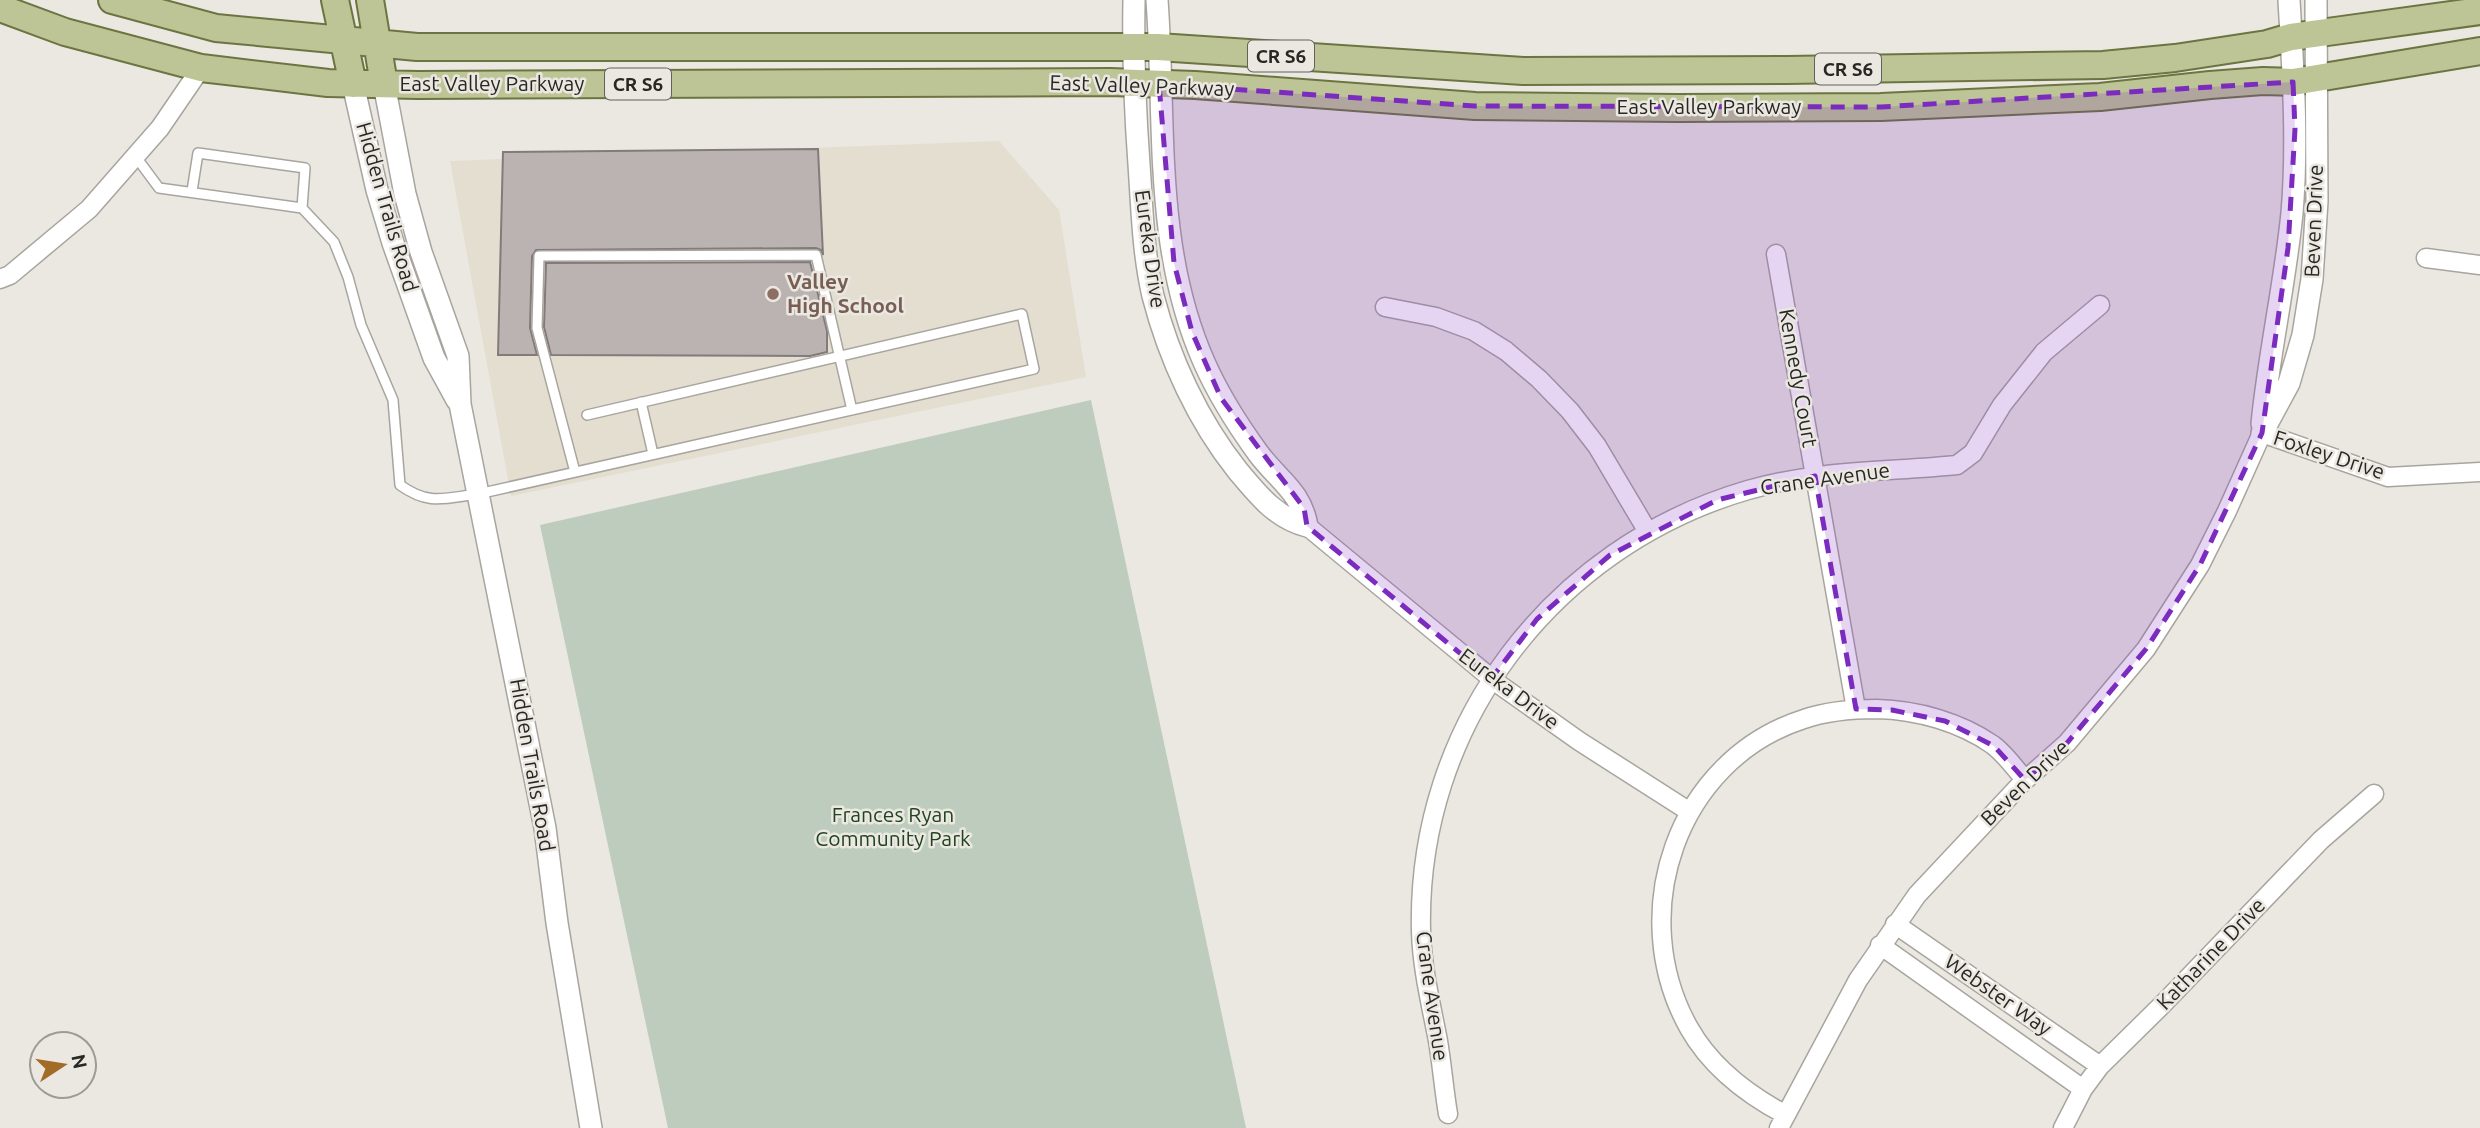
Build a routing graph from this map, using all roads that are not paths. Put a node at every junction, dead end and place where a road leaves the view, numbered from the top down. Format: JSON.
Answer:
{"nodes":[{"id":1,"x":111,"y":0,"type":"edge"},
{"id":2,"x":335,"y":0,"type":"edge"},
{"id":3,"x":370,"y":0,"type":"edge"},
{"id":4,"x":1134,"y":0,"type":"edge"},
{"id":5,"x":1157,"y":0,"type":"edge"},
{"id":6,"x":2289,"y":0,"type":"edge"},
{"id":7,"x":2316,"y":0,"type":"edge"},
{"id":8,"x":0,"y":8,"type":"edge"},
{"id":9,"x":2480,"y":10,"type":"edge"},
{"id":10,"x":2318,"y":34,"type":"junction"},
{"id":11,"x":2291,"y":37,"type":"junction"},
{"id":12,"x":343,"y":39,"type":"junction"},
{"id":13,"x":377,"y":44,"type":"junction"},
{"id":14,"x":1146,"y":47,"type":"junction"},
{"id":15,"x":2480,"y":51,"type":"edge"},
{"id":16,"x":201,"y":68,"type":"junction"},
{"id":17,"x":2305,"y":80,"type":"junction"},
{"id":18,"x":1147,"y":83,"type":"junction"},
{"id":19,"x":353,"y":84,"type":"junction"},
{"id":20,"x":384,"y":84,"type":"junction"},
{"id":21,"x":136,"y":157,"type":"junction"},
{"id":22,"x":192,"y":191,"type":"junction"},
{"id":23,"x":302,"y":208,"type":"junction"},
{"id":24,"x":1776,"y":254,"type":"dead end"},
{"id":25,"x":2426,"y":258,"type":"dead end"},
{"id":26,"x":2480,"y":265,"type":"edge"},
{"id":27,"x":0,"y":279,"type":"edge"},
{"id":28,"x":2100,"y":305,"type":"dead end"},
{"id":29,"x":1385,"y":307,"type":"dead end"},
{"id":30,"x":838,"y":356,"type":"junction"},
{"id":31,"x":641,"y":402,"type":"junction"},
{"id":32,"x":460,"y":404,"type":"junction"},
{"id":33,"x":852,"y":410,"type":"junction"},
{"id":34,"x":587,"y":415,"type":"dead end"},
{"id":35,"x":2262,"y":433,"type":"junction"},
{"id":36,"x":653,"y":454,"type":"junction"},
{"id":37,"x":575,"y":472,"type":"junction"},
{"id":38,"x":2480,"y":472,"type":"edge"},
{"id":39,"x":1815,"y":476,"type":"junction"},
{"id":40,"x":478,"y":494,"type":"junction"},
{"id":41,"x":1307,"y":526,"type":"joint"},
{"id":42,"x":1648,"y":533,"type":"junction"},
{"id":43,"x":1491,"y":679,"type":"junction"},
{"id":44,"x":1856,"y":709,"type":"junction"},
{"id":45,"x":2025,"y":780,"type":"junction"},
{"id":46,"x":2374,"y":794,"type":"dead end"},
{"id":47,"x":1689,"y":812,"type":"junction"},
{"id":48,"x":1895,"y":924,"type":"junction"},
{"id":49,"x":1880,"y":945,"type":"junction"},
{"id":50,"x":2100,"y":1066,"type":"junction"},
{"id":51,"x":2083,"y":1089,"type":"junction"},
{"id":52,"x":1448,"y":1114,"type":"dead end"},
{"id":53,"x":1783,"y":1122,"type":"edge"},
{"id":54,"x":591,"y":1128,"type":"edge"},
{"id":55,"x":2063,"y":1128,"type":"edge"}],
"edges":[{"from":1,"to":12,"type":"main road","name":"East Valley Parkway","number":"CR S6"},
{"from":2,"to":12,"type":"main road"},
{"from":3,"to":13,"type":"main road"},
{"from":4,"to":14,"type":"street","name":"Eureka Drive"},
{"from":5,"to":14,"type":"street","name":"Eureka Drive"},
{"from":6,"to":11,"type":"street","name":"Beven Drive"},
{"from":7,"to":10,"type":"street","name":"Beven Drive"},
{"from":8,"to":16,"type":"main road","name":"East Valley Parkway","number":"CR S6"},
{"from":9,"to":10,"type":"main road","number":"CR S6"},
{"from":10,"to":11,"type":"main road","number":"CR S6"},
{"from":10,"to":17,"type":"street","name":"Beven Drive"},
{"from":11,"to":14,"type":"main road","name":"East Valley Parkway","number":"CR S6"},
{"from":11,"to":17,"type":"street","name":"Beven Drive"},
{"from":12,"to":13,"type":"main road","name":"East Valley Parkway","number":"CR S6"},
{"from":12,"to":19,"type":"main road"},
{"from":13,"to":14,"type":"main road","name":"East Valley Parkway","number":"CR S6"},
{"from":13,"to":20,"type":"main road"},
{"from":14,"to":18,"type":"street","name":"Eureka Drive"},
{"from":15,"to":17,"type":"main road","number":"CR S6"},
{"from":16,"to":19,"type":"main road","name":"East Valley Parkway","number":"CR S6"},
{"from":16,"to":21,"type":"street"},
{"from":17,"to":18,"type":"main road","name":"East Valley Parkway","number":"CR S6"},
{"from":17,"to":35,"type":"street","name":"Beven Drive"},
{"from":17,"to":35,"type":"street","name":"Beven Drive"},
{"from":18,"to":20,"type":"main road","name":"East Valley Parkway","number":"CR S6"},
{"from":18,"to":41,"type":"street","name":"Eureka Drive"},
{"from":19,"to":20,"type":"main road","name":"East Valley Parkway","number":"CR S6"},
{"from":19,"to":32,"type":"street","name":"Hidden Trails Road"},
{"from":20,"to":32,"type":"street","name":"Hidden Trails Road"},
{"from":21,"to":22,"type":"lane"},
{"from":21,"to":27,"type":"street"},
{"from":22,"to":23,"type":"lane"},
{"from":22,"to":23,"type":"lane"},
{"from":23,"to":40,"type":"lane"},
{"from":24,"to":39,"type":"street","name":"Kennedy Court"},
{"from":25,"to":26,"type":"street"},
{"from":28,"to":39,"type":"street","name":"Crane Avenue"},
{"from":29,"to":42,"type":"street"},
{"from":30,"to":31,"type":"lane"},
{"from":30,"to":33,"type":"lane"},
{"from":30,"to":33,"type":"lane"},
{"from":30,"to":37,"type":"lane"},
{"from":31,"to":34,"type":"lane"},
{"from":31,"to":36,"type":"lane"},
{"from":32,"to":40,"type":"street","name":"Hidden Trails Road"},
{"from":33,"to":36,"type":"lane"},
{"from":35,"to":38,"type":"street","name":"Foxley Drive"},
{"from":35,"to":45,"type":"street","name":"Beven Drive"},
{"from":36,"to":37,"type":"lane"},
{"from":37,"to":40,"type":"lane"},
{"from":39,"to":42,"type":"street","name":"Crane Avenue"},
{"from":39,"to":44,"type":"street","name":"Kennedy Court"},
{"from":40,"to":54,"type":"street","name":"Hidden Trails Road"},
{"from":41,"to":43,"type":"street","name":"Eureka Drive"},
{"from":42,"to":43,"type":"street","name":"Crane Avenue"},
{"from":43,"to":47,"type":"street","name":"Eureka Drive"},
{"from":43,"to":52,"type":"street","name":"Crane Avenue"},
{"from":44,"to":45,"type":"street"},
{"from":44,"to":47,"type":"street"},
{"from":45,"to":48,"type":"street","name":"Beven Drive"},
{"from":46,"to":50,"type":"street","name":"Katharine Drive"},
{"from":47,"to":53,"type":"street"},
{"from":48,"to":49,"type":"street","name":"Beven Drive"},
{"from":48,"to":50,"type":"street","name":"Webster Way"},
{"from":49,"to":51,"type":"street","name":"Webster Way"},
{"from":49,"to":53,"type":"street","name":"Beven Drive"},
{"from":50,"to":51,"type":"street","name":"Katharine Drive"},
{"from":51,"to":55,"type":"street","name":"Katharine Drive"}]}
